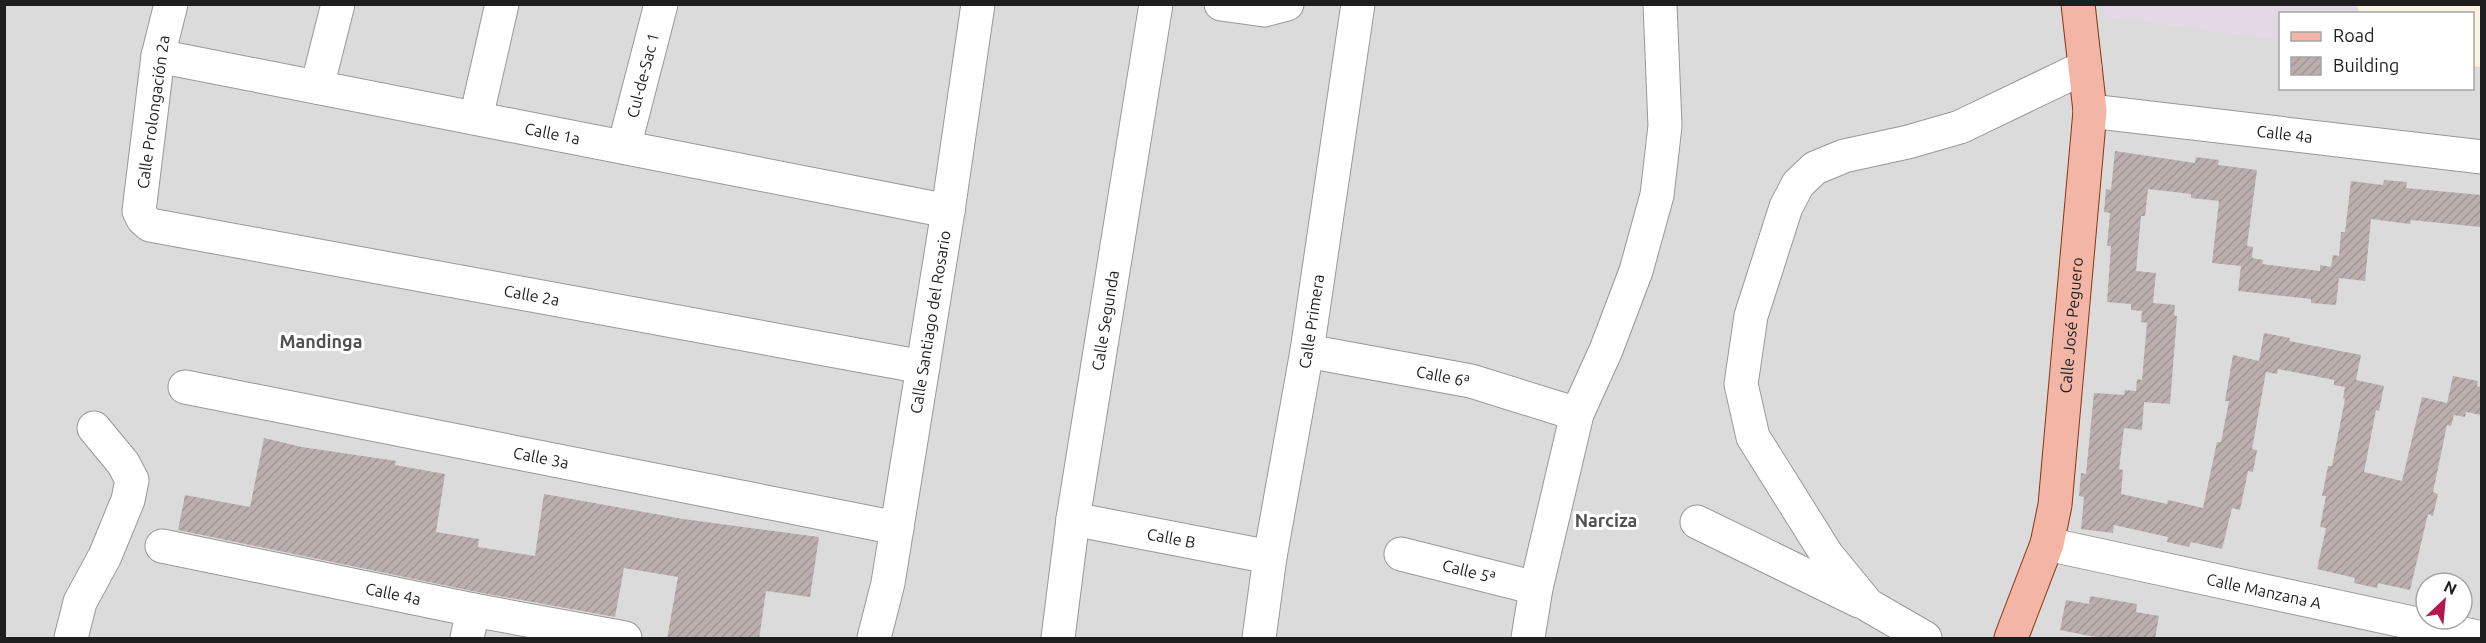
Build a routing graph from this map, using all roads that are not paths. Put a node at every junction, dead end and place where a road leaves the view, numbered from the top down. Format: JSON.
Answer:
{"nodes":[{"id":1,"x":171,"y":4,"type":"edge"},
{"id":2,"x":338,"y":4,"type":"edge"},
{"id":3,"x":502,"y":4,"type":"edge"},
{"id":4,"x":661,"y":4,"type":"edge"},
{"id":5,"x":978,"y":4,"type":"edge"},
{"id":6,"x":1156,"y":4,"type":"edge"},
{"id":7,"x":1221,"y":4,"type":"edge"},
{"id":8,"x":1287,"y":4,"type":"edge"},
{"id":9,"x":1358,"y":4,"type":"edge"},
{"id":10,"x":1660,"y":4,"type":"edge"},
{"id":11,"x":2078,"y":4,"type":"edge"},
{"id":12,"x":158,"y":56,"type":"junction"},
{"id":13,"x":2085,"y":66,"type":"junction"},
{"id":14,"x":317,"y":87,"type":"junction"},
{"id":15,"x":2090,"y":111,"type":"junction"},
{"id":16,"x":476,"y":118,"type":"junction"},
{"id":17,"x":624,"y":147,"type":"junction"},
{"id":18,"x":2481,"y":157,"type":"edge"},
{"id":19,"x":948,"y":211,"type":"junction"},
{"id":20,"x":143,"y":219,"type":"joint"},
{"id":21,"x":1307,"y":351,"type":"junction"},
{"id":22,"x":923,"y":367,"type":"junction"},
{"id":23,"x":185,"y":387,"type":"dead end"},
{"id":24,"x":1577,"y":414,"type":"junction"},
{"id":25,"x":94,"y":428,"type":"dead end"},
{"id":26,"x":1073,"y":519,"type":"junction"},
{"id":27,"x":1697,"y":522,"type":"dead end"},
{"id":28,"x":897,"y":528,"type":"junction"},
{"id":29,"x":2048,"y":544,"type":"junction"},
{"id":30,"x":162,"y":546,"type":"dead end"},
{"id":31,"x":1401,"y":554,"type":"dead end"},
{"id":32,"x":1270,"y":557,"type":"junction"},
{"id":33,"x":1536,"y":588,"type":"junction"},
{"id":34,"x":1868,"y":605,"type":"junction"},
{"id":35,"x":470,"y":624,"type":"edge"},
{"id":36,"x":2463,"y":636,"type":"edge"},
{"id":37,"x":71,"y":639,"type":"edge"},
{"id":38,"x":626,"y":639,"type":"edge"},
{"id":39,"x":874,"y":639,"type":"edge"},
{"id":40,"x":1058,"y":639,"type":"edge"},
{"id":41,"x":1259,"y":639,"type":"edge"},
{"id":42,"x":1528,"y":639,"type":"edge"},
{"id":43,"x":1925,"y":639,"type":"edge"},
{"id":44,"x":2011,"y":639,"type":"edge"}],
"edges":[{"from":1,"to":12,"type":"street","name":"Calle Prolongación 2a"},
{"from":2,"to":14,"type":"street"},
{"from":3,"to":16,"type":"street"},
{"from":4,"to":17,"type":"street","name":"Cul-de-Sac 1"},
{"from":5,"to":19,"type":"street","name":"Calle Santiago del Rosario"},
{"from":6,"to":26,"type":"street","name":"Calle Segunda"},
{"from":7,"to":8,"type":"street"},
{"from":9,"to":21,"type":"street","name":"Calle Primera"},
{"from":10,"to":24,"type":"street"},
{"from":11,"to":13,"type":"main road","name":"Calle José Peguero"},
{"from":12,"to":14,"type":"street","name":"Calle 1a"},
{"from":12,"to":20,"type":"street","name":"Calle Prolongación 2a"},
{"from":13,"to":15,"type":"main road","name":"Calle José Peguero"},
{"from":13,"to":34,"type":"street"},
{"from":14,"to":16,"type":"street","name":"Calle 1a"},
{"from":15,"to":18,"type":"street","name":"Calle 4a"},
{"from":15,"to":29,"type":"main road","name":"Calle José Peguero"},
{"from":16,"to":17,"type":"street","name":"Calle 1a"},
{"from":17,"to":19,"type":"street","name":"Calle 1a"},
{"from":19,"to":22,"type":"street","name":"Calle Santiago del Rosario"},
{"from":20,"to":22,"type":"street","name":"Calle 2a"},
{"from":21,"to":24,"type":"street","name":"Calle 6ª"},
{"from":21,"to":32,"type":"street","name":"Calle Primera"},
{"from":22,"to":28,"type":"street","name":"Calle Santiago del Rosario"},
{"from":23,"to":28,"type":"street","name":"Calle 3a"},
{"from":24,"to":33,"type":"street"},
{"from":25,"to":37,"type":"street"},
{"from":26,"to":32,"type":"street","name":"Calle B"},
{"from":26,"to":40,"type":"street","name":"Calle Segunda"},
{"from":27,"to":34,"type":"street"},
{"from":28,"to":39,"type":"street","name":"Calle Santiago del Rosario"},
{"from":29,"to":36,"type":"street","name":"Calle Manzana A"},
{"from":29,"to":44,"type":"main road","name":"Calle José Peguero"},
{"from":30,"to":35,"type":"street","name":"Calle 4a"},
{"from":31,"to":33,"type":"street","name":"Calle 5ª"},
{"from":32,"to":41,"type":"street","name":"Calle Primera"},
{"from":33,"to":42,"type":"street"},
{"from":34,"to":43,"type":"street"},
{"from":35,"to":38,"type":"street","name":"Calle 4a"}]}
